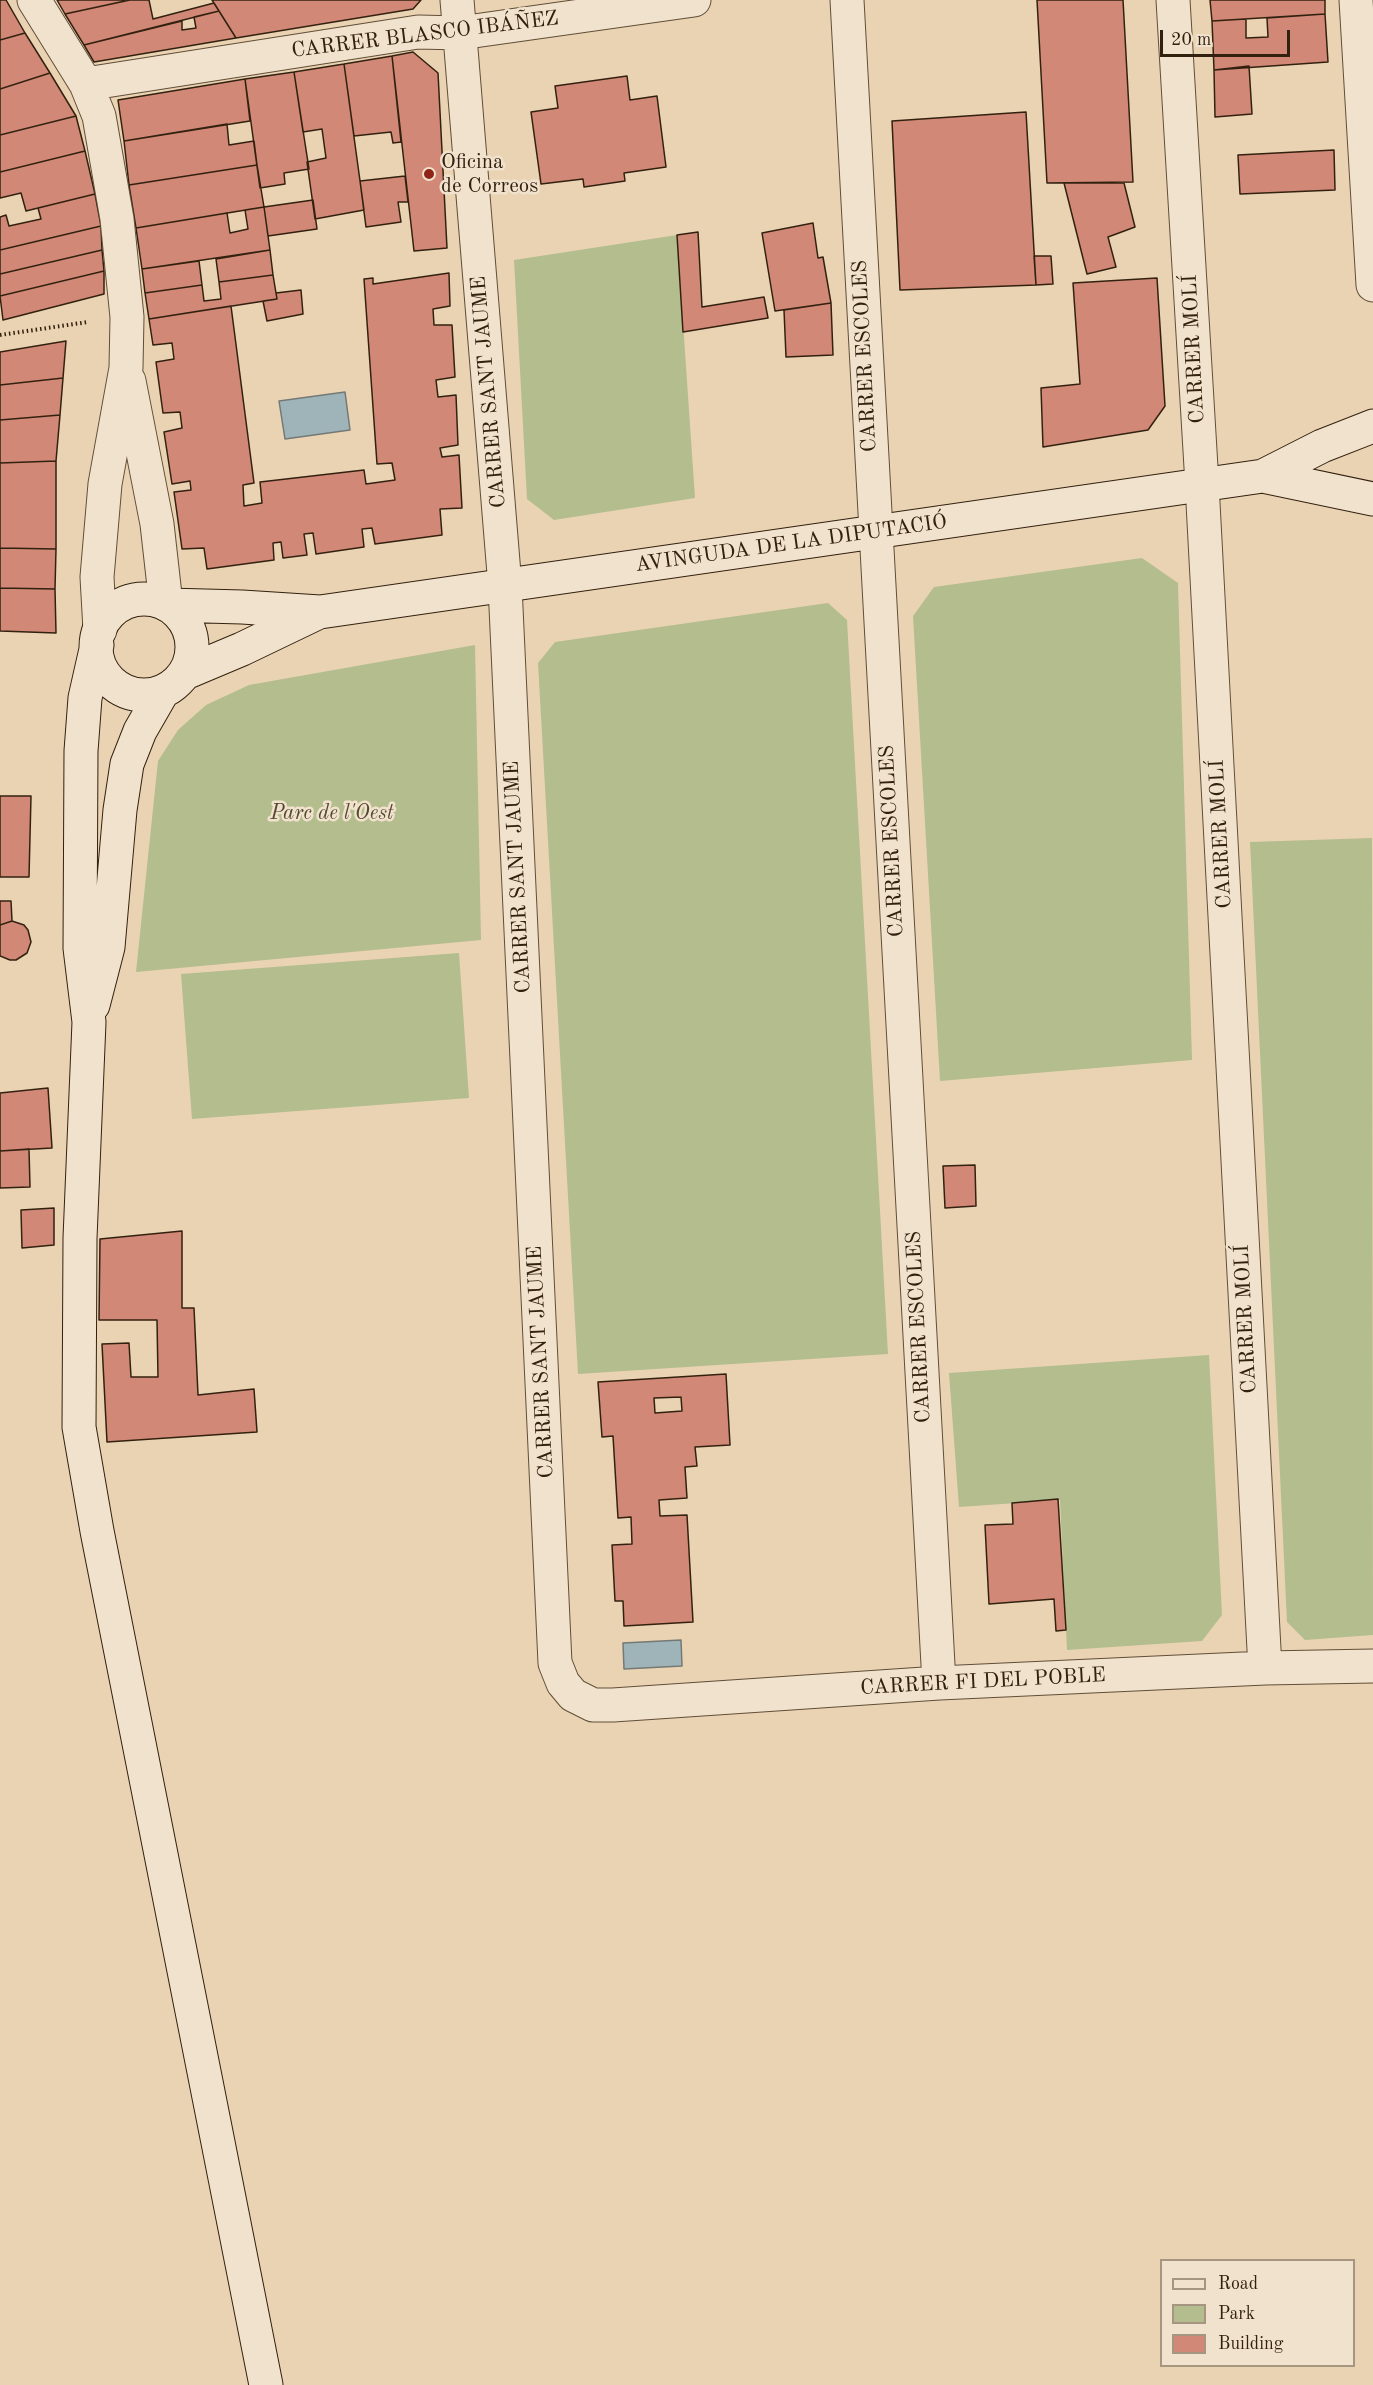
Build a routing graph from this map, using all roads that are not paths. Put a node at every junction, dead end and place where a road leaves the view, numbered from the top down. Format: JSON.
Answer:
{"nodes":[{"id":1,"x":34,"y":0,"type":"edge"},
{"id":2,"x":457,"y":0,"type":"edge"},
{"id":3,"x":694,"y":0,"type":"edge"},
{"id":4,"x":847,"y":0,"type":"edge"},
{"id":5,"x":1173,"y":0,"type":"edge"},
{"id":6,"x":1356,"y":0,"type":"edge"},
{"id":7,"x":460,"y":33,"type":"junction"},
{"id":8,"x":86,"y":84,"type":"junction"},
{"id":9,"x":1372,"y":285,"type":"edge"},
{"id":10,"x":126,"y":368,"type":"junction"},
{"id":11,"x":1373,"y":426,"type":"edge"},
{"id":12,"x":1263,"y":476,"type":"junction"},
{"id":13,"x":1202,"y":484,"type":"junction"},
{"id":14,"x":1373,"y":499,"type":"edge"},
{"id":15,"x":874,"y":532,"type":"junction"},
{"id":16,"x":505,"y":586,"type":"junction"},
{"id":17,"x":167,"y":605,"type":"junction"},
{"id":18,"x":320,"y":612,"type":"junction"},
{"id":19,"x":98,"y":637,"type":"junction"},
{"id":20,"x":174,"y":682,"type":"junction"},
{"id":21,"x":89,"y":1022,"type":"junction"},
{"id":22,"x":1373,"y":1666,"type":"edge"},
{"id":23,"x":1265,"y":1668,"type":"junction"},
{"id":24,"x":939,"y":1683,"type":"junction"},
{"id":25,"x":592,"y":1705,"type":"joint"},
{"id":26,"x":266,"y":2385,"type":"edge"}],
"edges":[{"from":1,"to":8,"type":"street"},
{"from":2,"to":7,"type":"street","name":"CARRER SANT JAUME"},
{"from":3,"to":7,"type":"street","name":"CARRER BLASCO IBÁÑEZ"},
{"from":4,"to":15,"type":"street","name":"CARRER ESCOLES"},
{"from":5,"to":13,"type":"street","name":"CARRER MOLÍ"},
{"from":6,"to":9,"type":"street"},
{"from":7,"to":8,"type":"street","name":"CARRER BLASCO IBÁÑEZ"},
{"from":7,"to":16,"type":"street","name":"CARRER SANT JAUME"},
{"from":8,"to":10,"type":"street"},
{"from":10,"to":17,"type":"street"},
{"from":10,"to":19,"type":"street"},
{"from":11,"to":12,"type":"street"},
{"from":12,"to":13,"type":"street","name":"AVINGUDA DE LA DIPUTACIÓ"},
{"from":12,"to":14,"type":"street"},
{"from":13,"to":15,"type":"street","name":"AVINGUDA DE LA DIPUTACIÓ"},
{"from":13,"to":23,"type":"street","name":"CARRER MOLÍ"},
{"from":15,"to":16,"type":"street","name":"AVINGUDA DE LA DIPUTACIÓ"},
{"from":15,"to":24,"type":"street","name":"CARRER ESCOLES"},
{"from":16,"to":18,"type":"street","name":"AVINGUDA DE LA DIPUTACIÓ"},
{"from":16,"to":25,"type":"street","name":"CARRER SANT JAUME"},
{"from":17,"to":18,"type":"street","name":"AVINGUDA DE LA DIPUTACIÓ"},
{"from":17,"to":19,"type":"street"},
{"from":17,"to":20,"type":"street"},
{"from":18,"to":20,"type":"street","name":"AVINGUDA DE LA DIPUTACIÓ"},
{"from":19,"to":20,"type":"street"},
{"from":19,"to":21,"type":"street"},
{"from":20,"to":21,"type":"street"},
{"from":21,"to":26,"type":"street"},
{"from":22,"to":23,"type":"street","name":"CARRER FI DEL POBLE"},
{"from":23,"to":24,"type":"street","name":"CARRER FI DEL POBLE"},
{"from":24,"to":25,"type":"street","name":"CARRER FI DEL POBLE"}]}
